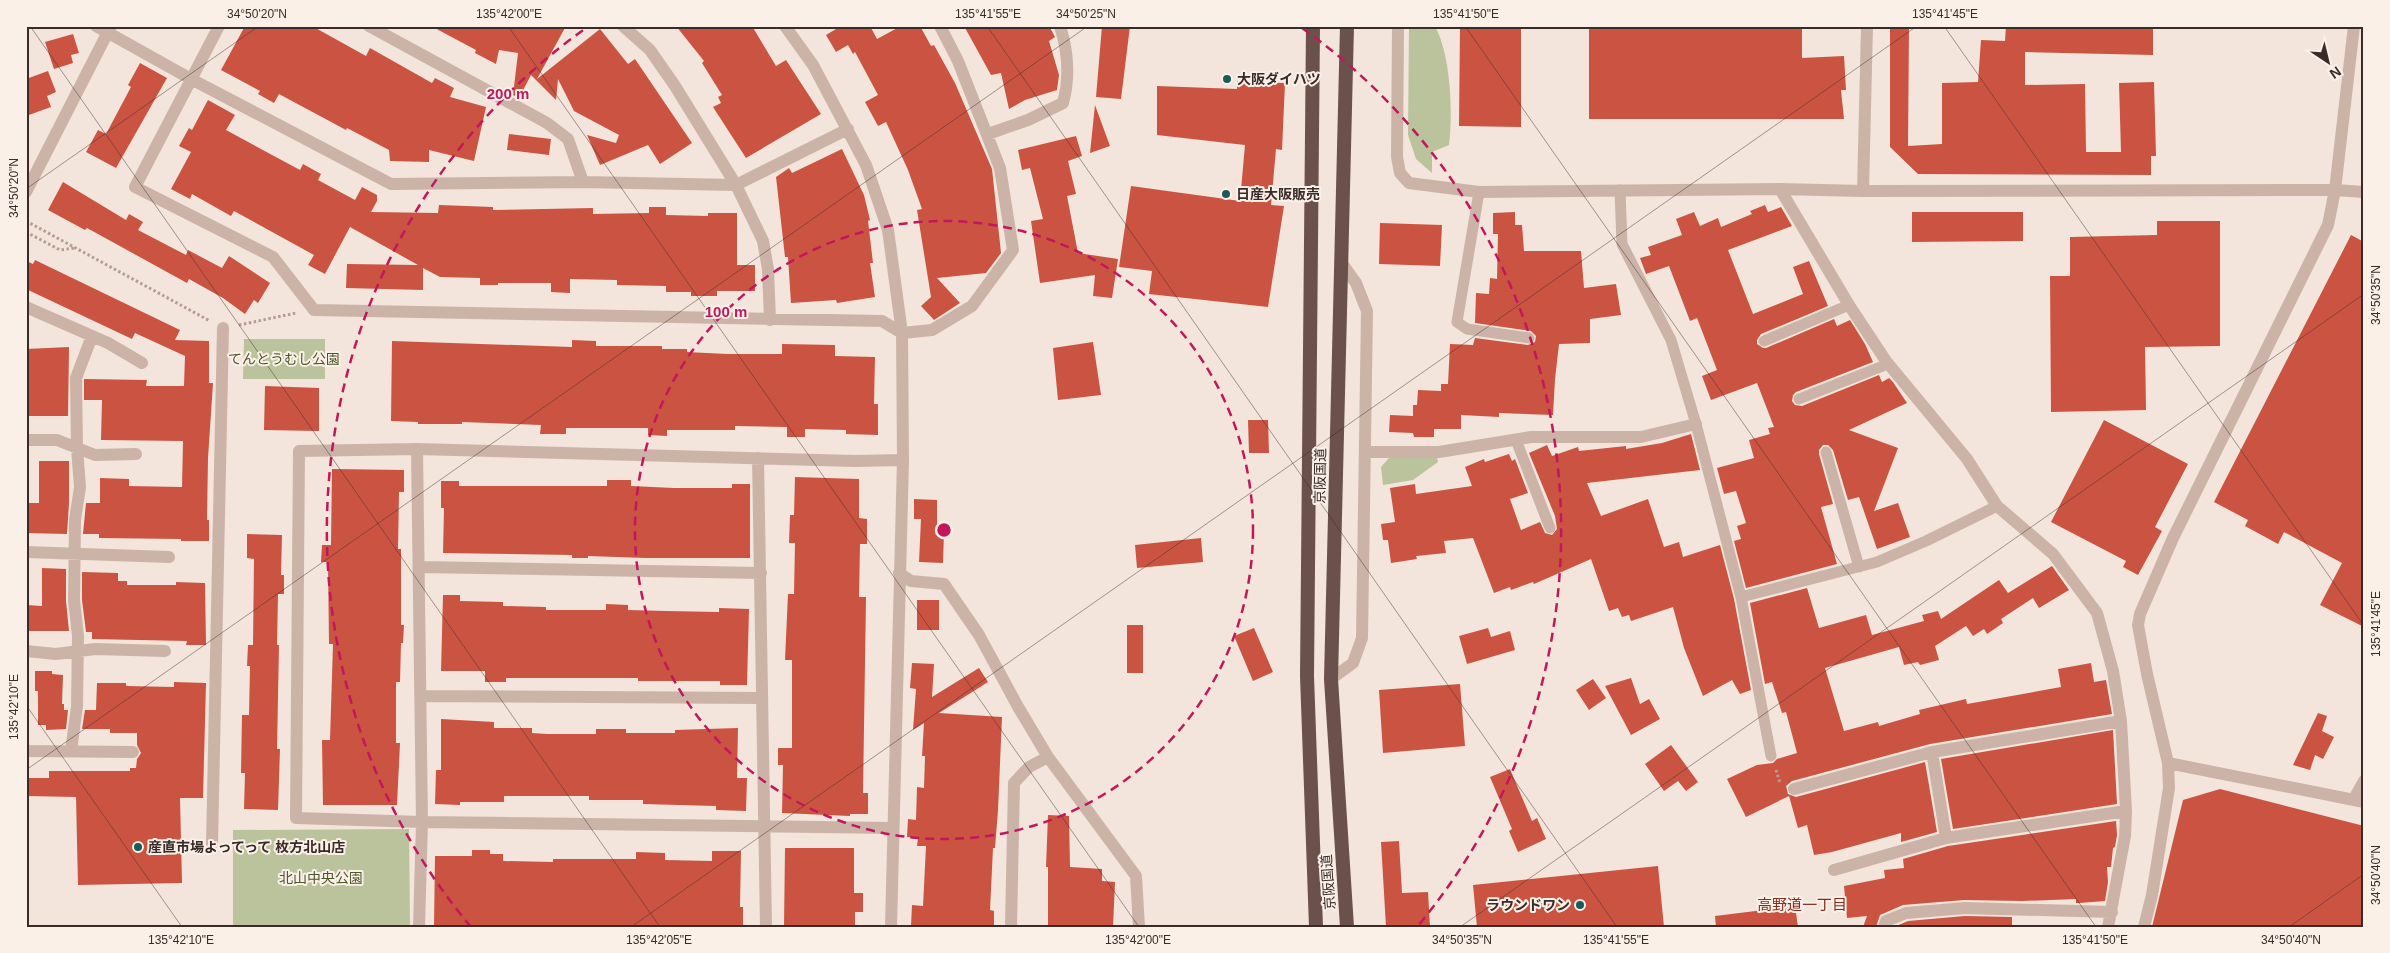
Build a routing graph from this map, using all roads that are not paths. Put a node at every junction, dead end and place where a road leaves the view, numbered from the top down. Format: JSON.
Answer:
{"nodes":[{"id":1,"x":96,"y":26,"type":"edge"},
{"id":2,"x":219,"y":26,"type":"edge"},
{"id":3,"x":369,"y":26,"type":"edge"},
{"id":4,"x":622,"y":26,"type":"edge"},
{"id":5,"x":785,"y":26,"type":"edge"},
{"id":6,"x":940,"y":26,"type":"edge"},
{"id":7,"x":1060,"y":26,"type":"edge"},
{"id":8,"x":1313,"y":26,"type":"edge"},
{"id":9,"x":1347,"y":26,"type":"edge"},
{"id":10,"x":1398,"y":26,"type":"edge"},
{"id":11,"x":1867,"y":26,"type":"edge"},
{"id":12,"x":2354,"y":26,"type":"edge"},
{"id":13,"x":110,"y":29,"type":"edge"},
{"id":14,"x":191,"y":79,"type":"junction"},
{"id":15,"x":848,"y":129,"type":"junction"},
{"id":16,"x":988,"y":134,"type":"junction"},
{"id":17,"x":583,"y":182,"type":"junction"},
{"id":18,"x":736,"y":185,"type":"junction"},
{"id":19,"x":1780,"y":188,"type":"junction"},
{"id":20,"x":1620,"y":190,"type":"junction"},
{"id":21,"x":1863,"y":190,"type":"junction"},
{"id":22,"x":2335,"y":190,"type":"junction"},
{"id":23,"x":26,"y":192,"type":"edge"},
{"id":24,"x":1479,"y":192,"type":"junction"},
{"id":25,"x":2364,"y":192,"type":"edge"},
{"id":26,"x":1341,"y":262,"type":"junction"},
{"id":27,"x":1849,"y":305,"type":"junction"},
{"id":28,"x":26,"y":307,"type":"edge"},
{"id":29,"x":770,"y":320,"type":"junction"},
{"id":30,"x":223,"y":328,"type":"road end"},
{"id":31,"x":902,"y":333,"type":"junction"},
{"id":32,"x":92,"y":336,"type":"junction"},
{"id":33,"x":1529,"y":338,"type":"dead end"},
{"id":34,"x":1764,"y":341,"type":"dead end"},
{"id":35,"x":142,"y":363,"type":"dead end"},
{"id":36,"x":1888,"y":364,"type":"junction"},
{"id":37,"x":1799,"y":399,"type":"dead end"},
{"id":38,"x":1696,"y":424,"type":"junction"},
{"id":39,"x":26,"y":440,"type":"edge"},
{"id":40,"x":1516,"y":440,"type":"junction"},
{"id":41,"x":77,"y":448,"type":"junction"},
{"id":42,"x":418,"y":449,"type":"junction"},
{"id":43,"x":1365,"y":452,"type":"junction"},
{"id":44,"x":1826,"y":452,"type":"dead end"},
{"id":45,"x":136,"y":454,"type":"dead end"},
{"id":46,"x":758,"y":458,"type":"junction"},
{"id":47,"x":903,"y":460,"type":"junction"},
{"id":48,"x":1997,"y":506,"type":"junction"},
{"id":49,"x":1550,"y":528,"type":"dead end"},
{"id":50,"x":26,"y":552,"type":"edge"},
{"id":51,"x":74,"y":554,"type":"junction"},
{"id":52,"x":169,"y":557,"type":"dead end"},
{"id":53,"x":420,"y":567,"type":"junction"},
{"id":54,"x":1859,"y":567,"type":"junction"},
{"id":55,"x":761,"y":573,"type":"junction"},
{"id":56,"x":899,"y":573,"type":"junction"},
{"id":57,"x":1741,"y":597,"type":"junction"},
{"id":58,"x":26,"y":651,"type":"edge"},
{"id":59,"x":78,"y":651,"type":"junction"},
{"id":60,"x":165,"y":651,"type":"dead end"},
{"id":61,"x":1331,"y":678,"type":"junction"},
{"id":62,"x":421,"y":696,"type":"junction"},
{"id":63,"x":761,"y":698,"type":"junction"},
{"id":64,"x":2121,"y":720,"type":"junction"},
{"id":65,"x":26,"y":751,"type":"edge"},
{"id":66,"x":71,"y":751,"type":"junction"},
{"id":67,"x":133,"y":752,"type":"dead end"},
{"id":68,"x":1932,"y":752,"type":"junction"},
{"id":69,"x":1771,"y":756,"type":"dead end"},
{"id":70,"x":1048,"y":757,"type":"junction"},
{"id":71,"x":2168,"y":763,"type":"junction"},
{"id":72,"x":2364,"y":781,"type":"edge"},
{"id":73,"x":1794,"y":789,"type":"dead end"},
{"id":74,"x":2359,"y":800,"type":"edge"},
{"id":75,"x":2126,"y":811,"type":"junction"},
{"id":76,"x":422,"y":822,"type":"junction"},
{"id":77,"x":764,"y":826,"type":"junction"},
{"id":78,"x":892,"y":828,"type":"junction"},
{"id":79,"x":1946,"y":838,"type":"junction"},
{"id":80,"x":212,"y":844,"type":"dead end"},
{"id":81,"x":1834,"y":870,"type":"dead end"},
{"id":82,"x":2112,"y":912,"type":"junction"},
{"id":83,"x":419,"y":927,"type":"edge"},
{"id":84,"x":766,"y":927,"type":"edge"},
{"id":85,"x":891,"y":927,"type":"edge"},
{"id":86,"x":1011,"y":927,"type":"edge"},
{"id":87,"x":1139,"y":927,"type":"edge"},
{"id":88,"x":1316,"y":927,"type":"edge"},
{"id":89,"x":1347,"y":927,"type":"edge"},
{"id":90,"x":1884,"y":927,"type":"edge"},
{"id":91,"x":2108,"y":927,"type":"edge"},
{"id":92,"x":2144,"y":927,"type":"edge"}],
"edges":[{"from":1,"to":13,"type":"street"},
{"from":2,"to":14,"type":"street"},
{"from":3,"to":17,"type":"street"},
{"from":4,"to":18,"type":"street"},
{"from":5,"to":15,"type":"street"},
{"from":6,"to":16,"type":"street"},
{"from":7,"to":16,"type":"street"},
{"from":8,"to":88,"type":"highway","name":"京阪国道"},
{"from":9,"to":26,"type":"highway","name":"京阪国道"},
{"from":10,"to":24,"type":"street"},
{"from":11,"to":21,"type":"street"},
{"from":12,"to":22,"type":"street"},
{"from":13,"to":14,"type":"street"},
{"from":13,"to":23,"type":"street"},
{"from":14,"to":17,"type":"street"},
{"from":14,"to":29,"type":"street"},
{"from":15,"to":18,"type":"street"},
{"from":15,"to":31,"type":"street"},
{"from":16,"to":31,"type":"street"},
{"from":17,"to":18,"type":"street"},
{"from":18,"to":29,"type":"street"},
{"from":19,"to":20,"type":"street"},
{"from":19,"to":21,"type":"street"},
{"from":19,"to":27,"type":"street"},
{"from":20,"to":24,"type":"street"},
{"from":20,"to":38,"type":"lane"},
{"from":21,"to":22,"type":"street"},
{"from":22,"to":25,"type":"street"},
{"from":22,"to":71,"type":"street"},
{"from":24,"to":33,"type":"lane"},
{"from":26,"to":43,"type":"street"},
{"from":26,"to":61,"type":"highway","name":"京阪国道"},
{"from":27,"to":34,"type":"lane"},
{"from":27,"to":36,"type":"street"},
{"from":28,"to":32,"type":"street"},
{"from":29,"to":31,"type":"street"},
{"from":30,"to":80,"type":"street"},
{"from":31,"to":47,"type":"street"},
{"from":32,"to":35,"type":"street"},
{"from":32,"to":41,"type":"street"},
{"from":36,"to":37,"type":"lane"},
{"from":36,"to":48,"type":"street"},
{"from":38,"to":40,"type":"street"},
{"from":38,"to":57,"type":"lane"},
{"from":39,"to":41,"type":"street"},
{"from":40,"to":43,"type":"street"},
{"from":40,"to":49,"type":"lane"},
{"from":41,"to":45,"type":"street"},
{"from":41,"to":51,"type":"street"},
{"from":42,"to":46,"type":"street"},
{"from":42,"to":53,"type":"street"},
{"from":42,"to":76,"type":"street"},
{"from":43,"to":61,"type":"street"},
{"from":44,"to":54,"type":"lane"},
{"from":46,"to":47,"type":"street"},
{"from":46,"to":55,"type":"street"},
{"from":47,"to":56,"type":"street"},
{"from":48,"to":54,"type":"lane"},
{"from":48,"to":64,"type":"street"},
{"from":50,"to":51,"type":"street"},
{"from":51,"to":52,"type":"street"},
{"from":51,"to":59,"type":"street"},
{"from":53,"to":55,"type":"street"},
{"from":53,"to":62,"type":"street"},
{"from":54,"to":57,"type":"lane"},
{"from":55,"to":63,"type":"street"},
{"from":56,"to":70,"type":"street"},
{"from":56,"to":78,"type":"street"},
{"from":57,"to":69,"type":"lane"},
{"from":58,"to":59,"type":"street"},
{"from":59,"to":60,"type":"street"},
{"from":59,"to":66,"type":"street"},
{"from":61,"to":89,"type":"highway","name":"京阪国道"},
{"from":62,"to":63,"type":"street"},
{"from":62,"to":76,"type":"street"},
{"from":63,"to":77,"type":"street"},
{"from":64,"to":68,"type":"street"},
{"from":64,"to":75,"type":"street"},
{"from":65,"to":66,"type":"street"},
{"from":66,"to":67,"type":"street"},
{"from":68,"to":73,"type":"street"},
{"from":68,"to":79,"type":"street"},
{"from":70,"to":86,"type":"street"},
{"from":70,"to":87,"type":"street"},
{"from":71,"to":74,"type":"street"},
{"from":71,"to":92,"type":"street"},
{"from":72,"to":74,"type":"street"},
{"from":75,"to":79,"type":"street"},
{"from":75,"to":82,"type":"street"},
{"from":76,"to":77,"type":"street"},
{"from":76,"to":83,"type":"street"},
{"from":77,"to":78,"type":"street"},
{"from":77,"to":84,"type":"street"},
{"from":78,"to":85,"type":"street"},
{"from":79,"to":81,"type":"street"},
{"from":82,"to":90,"type":"street"},
{"from":82,"to":91,"type":"street"}]}
